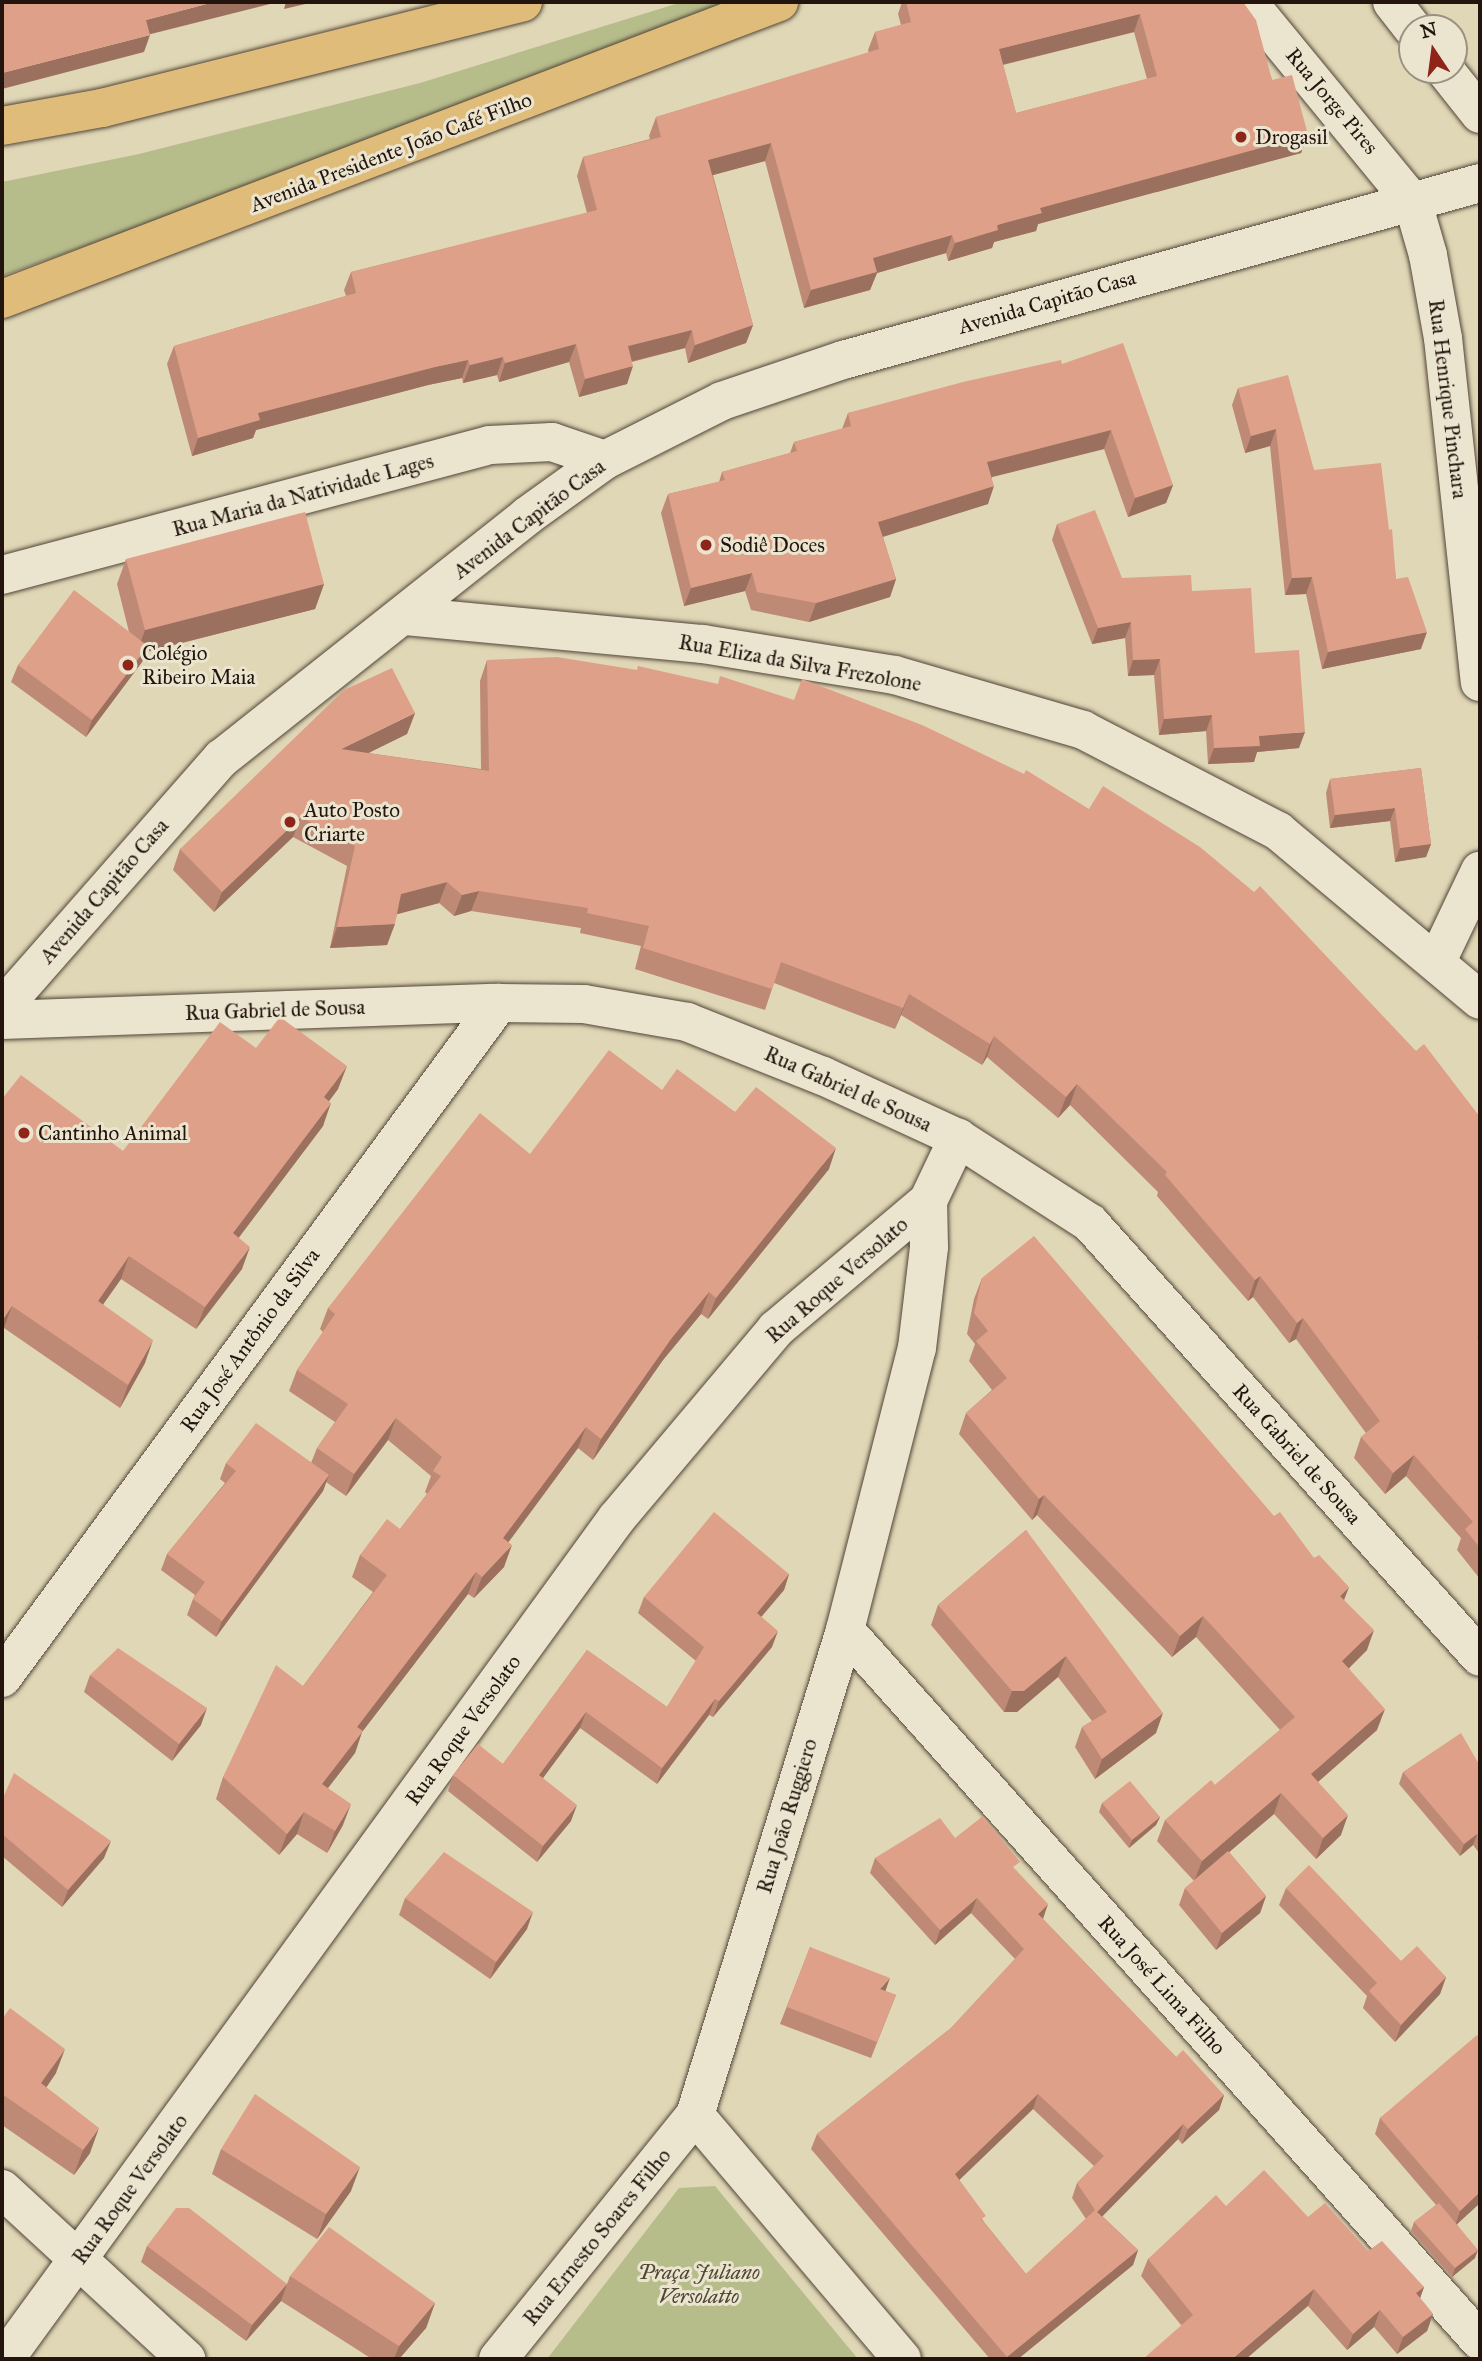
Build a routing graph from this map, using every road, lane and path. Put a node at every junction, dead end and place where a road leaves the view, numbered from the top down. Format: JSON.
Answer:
{"nodes":[{"id":1,"x":523,"y":2,"type":"edge"},
{"id":2,"x":779,"y":2,"type":"edge"},
{"id":3,"x":1248,"y":2,"type":"edge"},
{"id":4,"x":1456,"y":84,"type":"edge"},
{"id":5,"x":1480,"y":114,"type":"edge"},
{"id":6,"x":2,"y":126,"type":"edge"},
{"id":7,"x":1480,"y":183,"type":"edge"},
{"id":8,"x":1413,"y":203,"type":"junction"},
{"id":9,"x":2,"y":299,"type":"edge"},
{"id":10,"x":605,"y":460,"type":"junction"},
{"id":11,"x":2,"y":575,"type":"edge"},
{"id":12,"x":406,"y":616,"type":"junction"},
{"id":13,"x":1480,"y":682,"type":"edge"},
{"id":14,"x":1480,"y":871,"type":"edge"},
{"id":15,"x":1437,"y":961,"type":"junction"},
{"id":16,"x":1480,"y":999,"type":"edge"},
{"id":17,"x":499,"y":1003,"type":"junction"},
{"id":18,"x":2,"y":1008,"type":"edge"},
{"id":19,"x":2,"y":1020,"type":"edge"},
{"id":20,"x":958,"y":1138,"type":"junction"},
{"id":21,"x":928,"y":1201,"type":"junction"},
{"id":22,"x":845,"y":1630,"type":"junction"},
{"id":23,"x":1480,"y":1657,"type":"edge"},
{"id":24,"x":2,"y":1678,"type":"edge"},
{"id":25,"x":695,"y":2115,"type":"junction"},
{"id":26,"x":2,"y":2189,"type":"edge"},
{"id":27,"x":78,"y":2260,"type":"junction"},
{"id":28,"x":1480,"y":2341,"type":"edge"},
{"id":29,"x":5,"y":2359,"type":"edge"},
{"id":30,"x":186,"y":2359,"type":"edge"},
{"id":31,"x":498,"y":2359,"type":"edge"},
{"id":32,"x":902,"y":2359,"type":"edge"}],
"edges":[{"from":1,"to":6,"type":"main road"},
{"from":2,"to":9,"type":"main road","name":"Avenida Presidente João Café Filho"},
{"from":3,"to":8,"type":"street","name":"Rua Jorge Pires"},
{"from":4,"to":5,"type":"street"},
{"from":7,"to":8,"type":"street","name":"Avenida Capitão Casa"},
{"from":8,"to":10,"type":"street","name":"Avenida Capitão Casa"},
{"from":8,"to":13,"type":"street","name":"Rua Henrique Pinchara"},
{"from":10,"to":11,"type":"street","name":"Rua Maria da Natividade Lages"},
{"from":10,"to":12,"type":"street","name":"Avenida Capitão Casa"},
{"from":12,"to":15,"type":"street","name":"Rua Eliza da Silva Frezolone"},
{"from":12,"to":18,"type":"street","name":"Avenida Capitão Casa"},
{"from":14,"to":15,"type":"street"},
{"from":15,"to":16,"type":"street","name":"Rua Eliza da Silva Frezolone"},
{"from":17,"to":19,"type":"street","name":"Rua Gabriel de Sousa"},
{"from":17,"to":20,"type":"street","name":"Rua Gabriel de Sousa"},
{"from":17,"to":24,"type":"street","name":"Rua José Antônio da Silva"},
{"from":20,"to":21,"type":"street","name":"Rua Roque Versolato"},
{"from":20,"to":23,"type":"street","name":"Rua Gabriel de Sousa"},
{"from":21,"to":22,"type":"street","name":"Rua João Ruggiero"},
{"from":21,"to":27,"type":"street","name":"Rua Roque Versolato"},
{"from":22,"to":25,"type":"street","name":"Rua João Ruggiero"},
{"from":22,"to":28,"type":"street","name":"Rua José Lima Filho"},
{"from":25,"to":31,"type":"street","name":"Rua Ernesto Soares Filho"},
{"from":25,"to":32,"type":"street"},
{"from":26,"to":27,"type":"street"},
{"from":27,"to":29,"type":"street","name":"Rua Roque Versolato"},
{"from":27,"to":30,"type":"street"}]}
